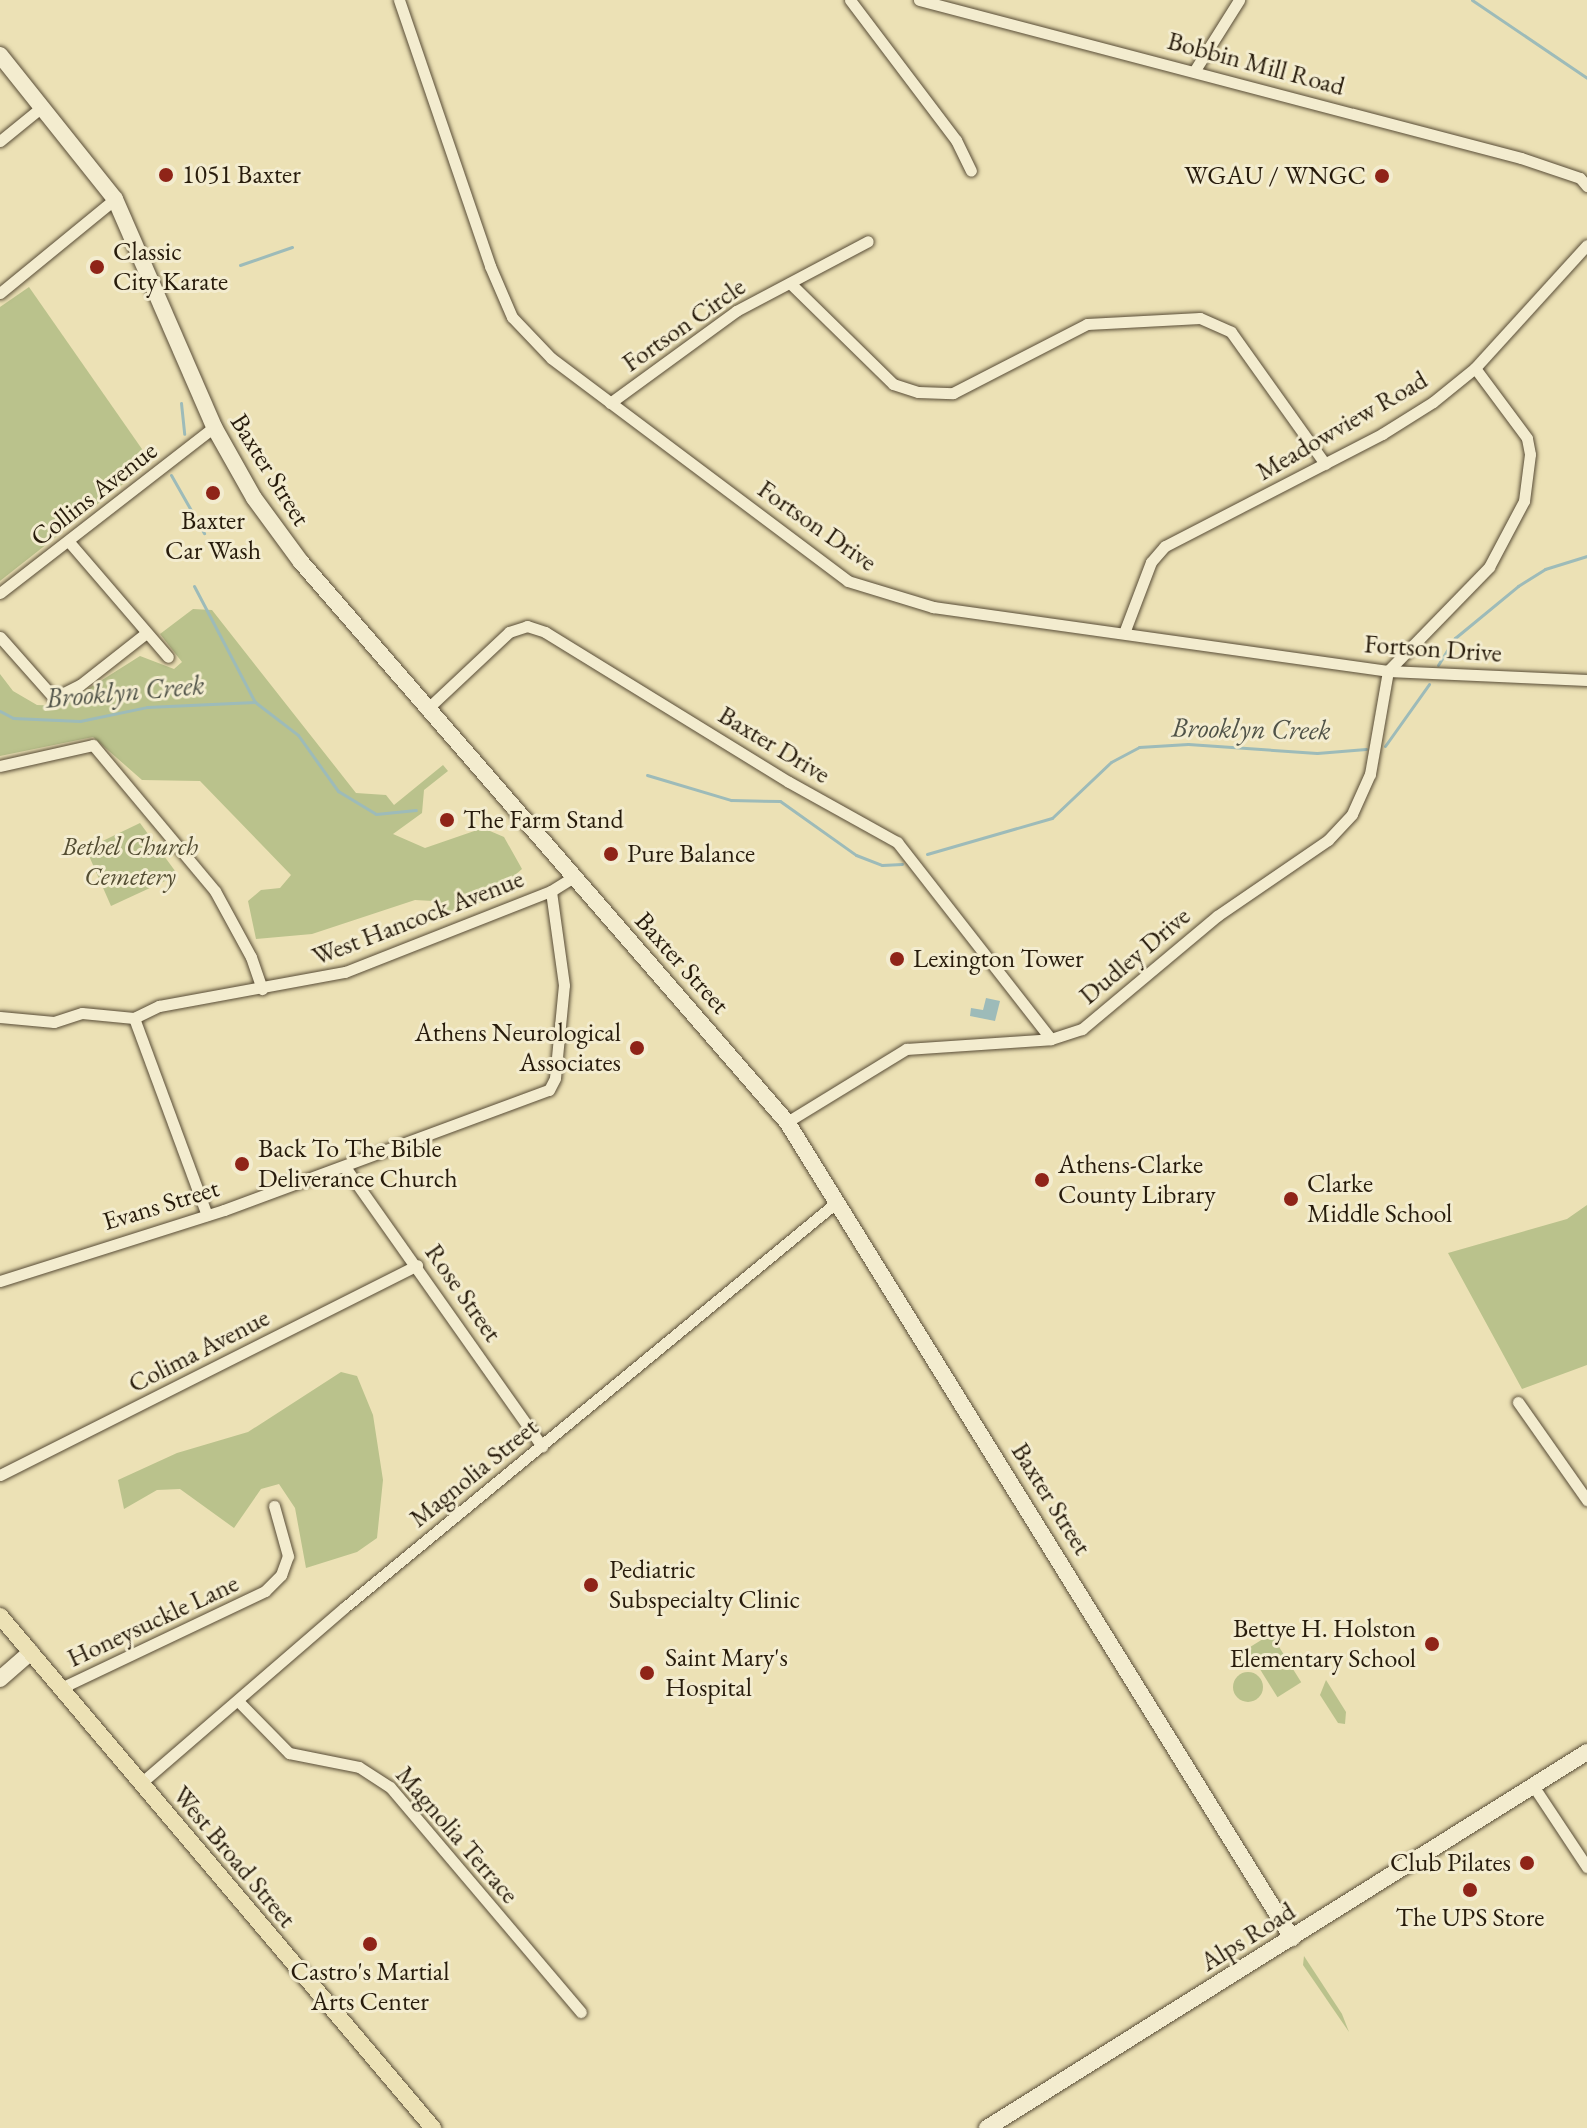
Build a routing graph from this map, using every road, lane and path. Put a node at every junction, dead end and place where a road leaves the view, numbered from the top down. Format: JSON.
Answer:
{"nodes":[{"id":1,"x":399,"y":0,"type":"edge"},
{"id":2,"x":850,"y":0,"type":"edge"},
{"id":3,"x":919,"y":0,"type":"edge"},
{"id":4,"x":1239,"y":0,"type":"edge"},
{"id":5,"x":0,"y":55,"type":"edge"},
{"id":6,"x":1195,"y":70,"type":"junction"},
{"id":7,"x":43,"y":106,"type":"junction"},
{"id":8,"x":0,"y":141,"type":"edge"},
{"id":9,"x":971,"y":171,"type":"dead end"},
{"id":10,"x":1584,"y":182,"type":"edge"},
{"id":11,"x":115,"y":199,"type":"junction"},
{"id":12,"x":868,"y":241,"type":"dead end"},
{"id":13,"x":1587,"y":245,"type":"edge"},
{"id":14,"x":790,"y":283,"type":"junction"},
{"id":15,"x":2,"y":287,"type":"edge"},
{"id":16,"x":1475,"y":368,"type":"junction"},
{"id":17,"x":610,"y":403,"type":"junction"},
{"id":18,"x":214,"y":427,"type":"junction"},
{"id":19,"x":1325,"y":464,"type":"junction"},
{"id":20,"x":70,"y":543,"type":"junction"},
{"id":21,"x":0,"y":593,"type":"edge"},
{"id":22,"x":146,"y":633,"type":"junction"},
{"id":23,"x":1124,"y":633,"type":"junction"},
{"id":24,"x":0,"y":637,"type":"edge"},
{"id":25,"x":168,"y":657,"type":"dead end"},
{"id":26,"x":1388,"y":671,"type":"junction"},
{"id":27,"x":1587,"y":680,"type":"edge"},
{"id":28,"x":426,"y":710,"type":"junction"},
{"id":29,"x":0,"y":766,"type":"edge"},
{"id":30,"x":573,"y":877,"type":"junction"},
{"id":31,"x":551,"y":891,"type":"junction"},
{"id":32,"x":262,"y":989,"type":"junction"},
{"id":33,"x":0,"y":1017,"type":"edge"},
{"id":34,"x":134,"y":1018,"type":"junction"},
{"id":35,"x":1051,"y":1039,"type":"junction"},
{"id":36,"x":787,"y":1122,"type":"junction"},
{"id":37,"x":345,"y":1167,"type":"junction"},
{"id":38,"x":838,"y":1201,"type":"junction"},
{"id":39,"x":207,"y":1215,"type":"junction"},
{"id":40,"x":417,"y":1265,"type":"junction"},
{"id":41,"x":0,"y":1281,"type":"edge"},
{"id":42,"x":1518,"y":1402,"type":"dead end"},
{"id":43,"x":542,"y":1446,"type":"junction"},
{"id":44,"x":0,"y":1475,"type":"edge"},
{"id":45,"x":1587,"y":1500,"type":"edge"},
{"id":46,"x":274,"y":1506,"type":"dead end"},
{"id":47,"x":0,"y":1616,"type":"edge"},
{"id":48,"x":31,"y":1652,"type":"junction"},
{"id":49,"x":0,"y":1679,"type":"edge"},
{"id":50,"x":61,"y":1688,"type":"junction"},
{"id":51,"x":238,"y":1701,"type":"junction"},
{"id":52,"x":1587,"y":1752,"type":"edge"},
{"id":53,"x":141,"y":1783,"type":"junction"},
{"id":54,"x":1534,"y":1787,"type":"junction"},
{"id":55,"x":1587,"y":1867,"type":"edge"},
{"id":56,"x":1292,"y":1938,"type":"junction"},
{"id":57,"x":581,"y":2012,"type":"dead end"},
{"id":58,"x":433,"y":2128,"type":"edge"},
{"id":59,"x":987,"y":2128,"type":"edge"}],
"edges":[{"from":1,"to":17,"type":"street","name":"Fortson Drive"},
{"from":2,"to":9,"type":"street"},
{"from":3,"to":6,"type":"street","name":"Bobbin Mill Road"},
{"from":4,"to":6,"type":"street"},
{"from":5,"to":7,"type":"main road","name":"Baxter Street"},
{"from":6,"to":10,"type":"street","name":"Bobbin Mill Road"},
{"from":7,"to":8,"type":"street"},
{"from":7,"to":11,"type":"main road","name":"Baxter Street"},
{"from":11,"to":15,"type":"street"},
{"from":11,"to":18,"type":"main road","name":"Baxter Street"},
{"from":12,"to":14,"type":"street","name":"Fortson Circle"},
{"from":13,"to":16,"type":"street","name":"Meadowview Road"},
{"from":14,"to":17,"type":"street","name":"Fortson Circle"},
{"from":14,"to":19,"type":"street"},
{"from":16,"to":19,"type":"street","name":"Meadowview Road"},
{"from":16,"to":26,"type":"street"},
{"from":17,"to":23,"type":"street","name":"Fortson Drive"},
{"from":18,"to":20,"type":"street","name":"Collins Avenue"},
{"from":18,"to":28,"type":"main road","name":"Baxter Street"},
{"from":19,"to":23,"type":"street","name":"Meadowview Road"},
{"from":20,"to":21,"type":"street","name":"Collins Avenue"},
{"from":20,"to":22,"type":"street"},
{"from":22,"to":24,"type":"street"},
{"from":22,"to":25,"type":"street"},
{"from":23,"to":26,"type":"street","name":"Fortson Drive"},
{"from":26,"to":27,"type":"street","name":"Fortson Drive"},
{"from":26,"to":35,"type":"street","name":"Dudley Drive"},
{"from":28,"to":30,"type":"main road","name":"Baxter Street"},
{"from":28,"to":35,"type":"street","name":"Baxter Drive"},
{"from":29,"to":32,"type":"street"},
{"from":30,"to":31,"type":"street","name":"West Hancock Avenue"},
{"from":30,"to":36,"type":"main road","name":"Baxter Street"},
{"from":31,"to":32,"type":"street","name":"West Hancock Avenue"},
{"from":31,"to":37,"type":"street","name":"Evans Street"},
{"from":32,"to":34,"type":"street","name":"West Hancock Avenue"},
{"from":33,"to":34,"type":"street"},
{"from":34,"to":39,"type":"street"},
{"from":35,"to":36,"type":"street","name":"Dudley Drive"},
{"from":36,"to":38,"type":"main road","name":"Baxter Street"},
{"from":37,"to":39,"type":"street","name":"Evans Street"},
{"from":37,"to":40,"type":"street","name":"Rose Street"},
{"from":38,"to":43,"type":"street","name":"Magnolia Street"},
{"from":38,"to":56,"type":"main road","name":"Baxter Street"},
{"from":39,"to":41,"type":"street","name":"Evans Street"},
{"from":40,"to":43,"type":"street","name":"Rose Street"},
{"from":40,"to":44,"type":"street","name":"Colima Avenue"},
{"from":42,"to":45,"type":"street"},
{"from":43,"to":51,"type":"street","name":"Magnolia Street"},
{"from":46,"to":50,"type":"street","name":"Honeysuckle Lane"},
{"from":47,"to":48,"type":"main road","name":"West Broad Street"},
{"from":48,"to":49,"type":"main road"},
{"from":48,"to":50,"type":"main road","name":"West Broad Street"},
{"from":50,"to":53,"type":"main road","name":"West Broad Street"},
{"from":51,"to":53,"type":"street","name":"Magnolia Street"},
{"from":51,"to":57,"type":"street","name":"Magnolia Terrace"},
{"from":52,"to":54,"type":"main road","name":"Alps Road"},
{"from":53,"to":58,"type":"main road","name":"West Broad Street"},
{"from":54,"to":55,"type":"street"},
{"from":54,"to":56,"type":"main road","name":"Alps Road"},
{"from":56,"to":59,"type":"main road","name":"Alps Road"}]}
